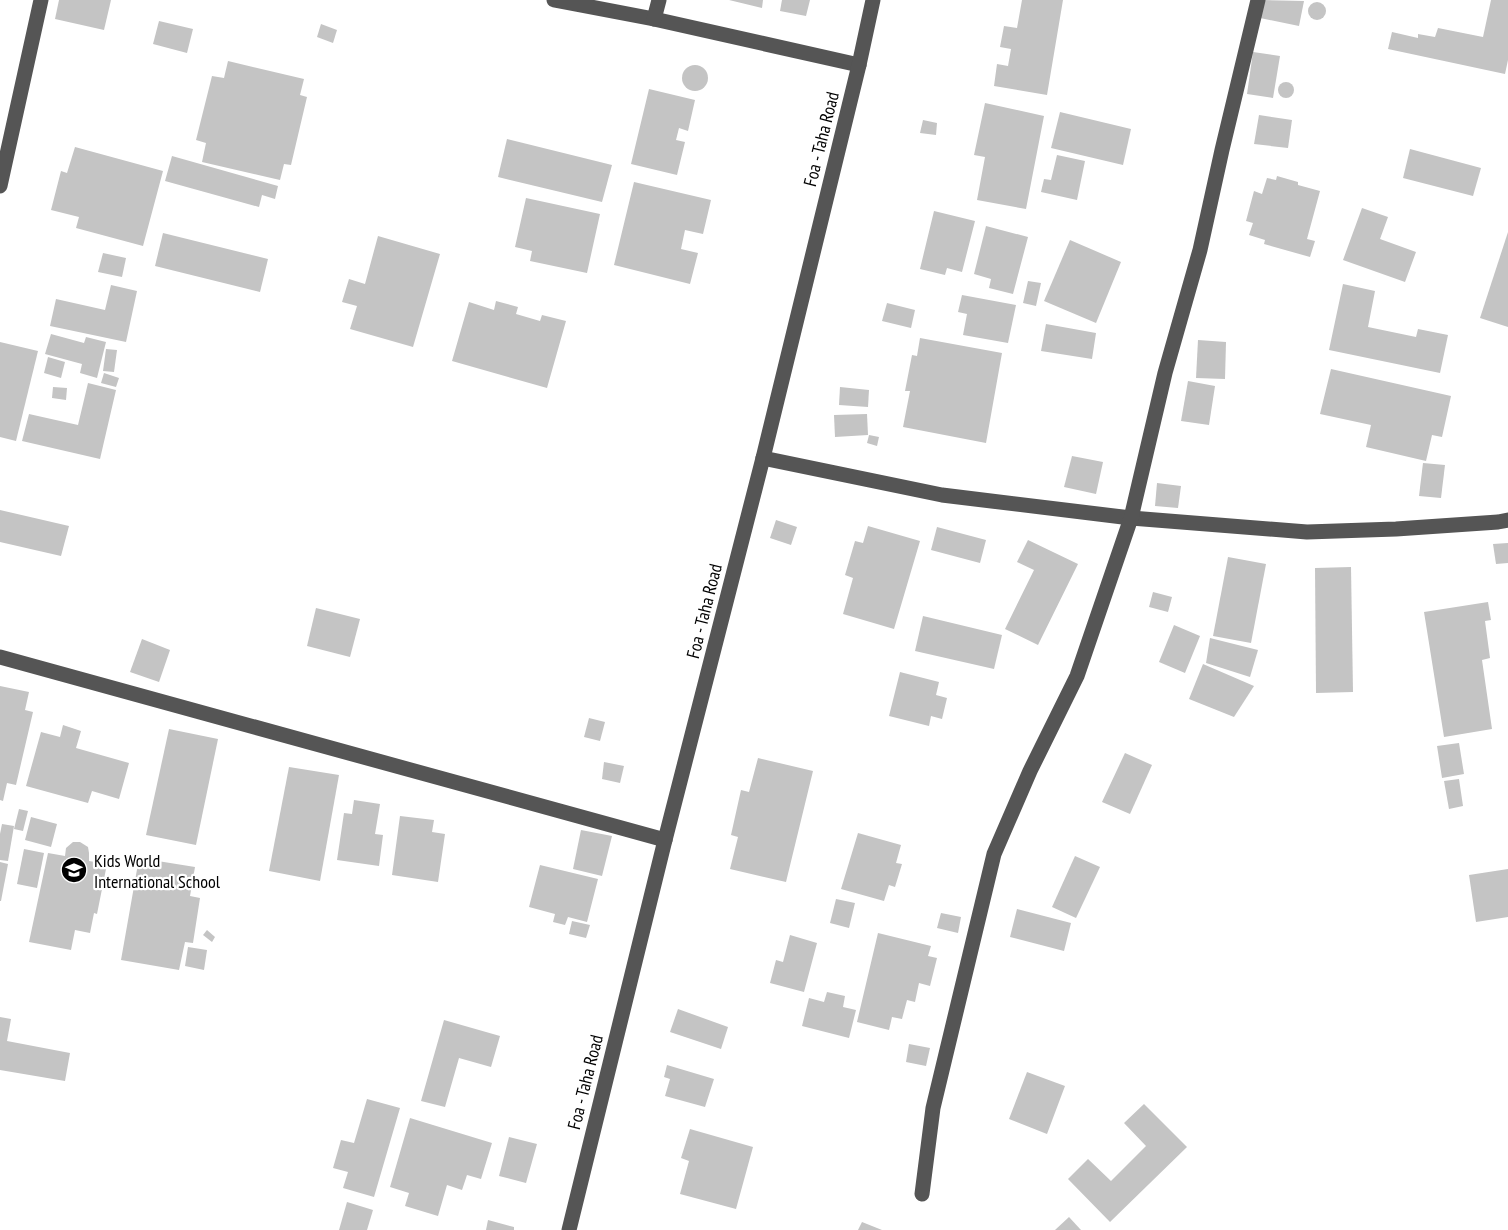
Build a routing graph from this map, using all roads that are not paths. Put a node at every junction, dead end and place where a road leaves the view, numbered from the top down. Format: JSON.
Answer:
{"nodes":[{"id":1,"x":40,"y":0,"type":"edge"},
{"id":2,"x":554,"y":0,"type":"edge"},
{"id":3,"x":659,"y":0,"type":"edge"},
{"id":4,"x":873,"y":0,"type":"edge"},
{"id":5,"x":1258,"y":0,"type":"edge"},
{"id":6,"x":654,"y":19,"type":"junction"},
{"id":7,"x":859,"y":65,"type":"junction"},
{"id":8,"x":0,"y":186,"type":"edge"},
{"id":9,"x":763,"y":458,"type":"junction"},
{"id":10,"x":1131,"y":518,"type":"junction"},
{"id":11,"x":1508,"y":520,"type":"edge"},
{"id":12,"x":0,"y":657,"type":"edge"},
{"id":13,"x":665,"y":840,"type":"junction"},
{"id":14,"x":922,"y":1194,"type":"dead end"},
{"id":15,"x":569,"y":1230,"type":"edge"}],
"edges":[{"from":1,"to":8,"type":"street"},
{"from":2,"to":6,"type":"street"},
{"from":3,"to":6,"type":"street"},
{"from":4,"to":7,"type":"street","name":"Foa - Taha Road"},
{"from":5,"to":10,"type":"street"},
{"from":6,"to":7,"type":"street"},
{"from":7,"to":9,"type":"street","name":"Foa - Taha Road"},
{"from":9,"to":10,"type":"street"},
{"from":9,"to":13,"type":"street","name":"Foa - Taha Road"},
{"from":10,"to":11,"type":"street"},
{"from":10,"to":14,"type":"street"},
{"from":12,"to":13,"type":"street"},
{"from":13,"to":15,"type":"street","name":"Foa - Taha Road"}]}
